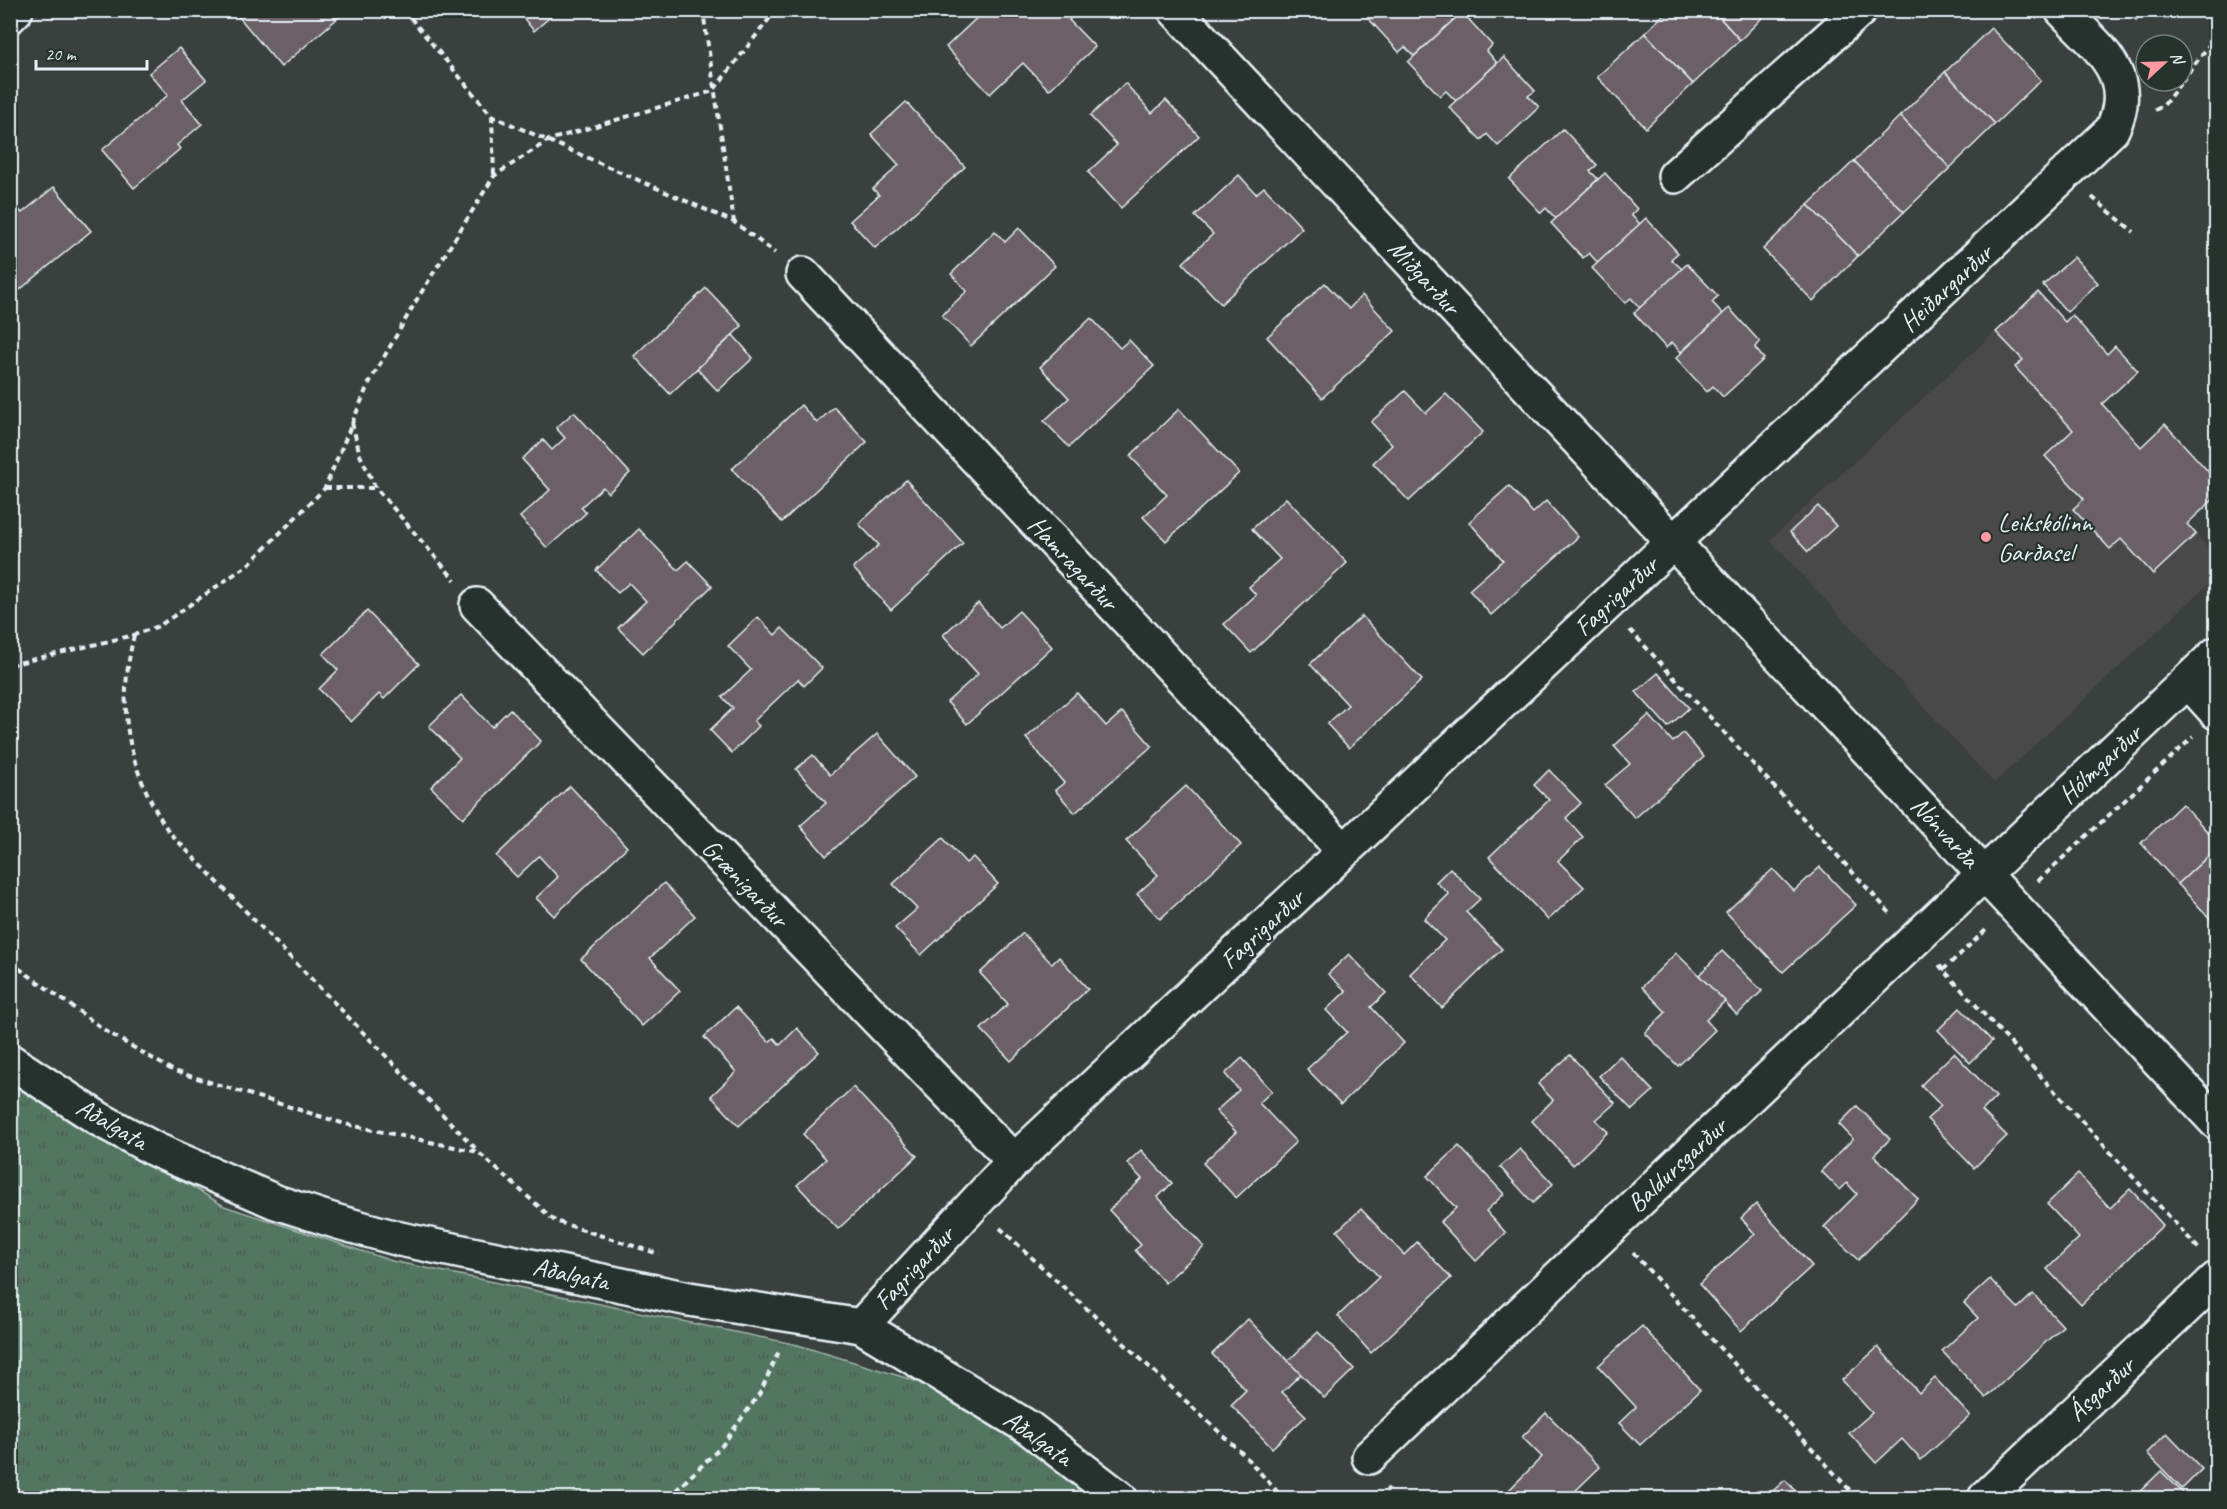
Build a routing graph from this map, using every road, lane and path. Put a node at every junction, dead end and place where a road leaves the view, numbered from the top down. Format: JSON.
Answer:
{"nodes":[{"id":1,"x":16,"y":10,"type":"edge"},
{"id":2,"x":404,"y":10,"type":"edge"},
{"id":3,"x":700,"y":10,"type":"edge"},
{"id":4,"x":776,"y":10,"type":"edge"},
{"id":5,"x":1175,"y":10,"type":"edge"},
{"id":6,"x":1860,"y":10,"type":"edge"},
{"id":7,"x":2062,"y":10,"type":"edge"},
{"id":8,"x":10,"y":16,"type":"edge"},
{"id":9,"x":2217,"y":36,"type":"edge"},
{"id":10,"x":2194,"y":66,"type":"edge"},
{"id":11,"x":713,"y":91,"type":"junction"},
{"id":12,"x":492,"y":116,"type":"junction"},
{"id":13,"x":549,"y":140,"type":"junction"},
{"id":14,"x":494,"y":176,"type":"junction"},
{"id":15,"x":1675,"y":176,"type":"dead end"},
{"id":16,"x":2066,"y":176,"type":"junction"},
{"id":17,"x":734,"y":222,"type":"junction"},
{"id":18,"x":2134,"y":232,"type":"dead end"},
{"id":19,"x":803,"y":274,"type":"joint"},
{"id":20,"x":352,"y":422,"type":"junction"},
{"id":21,"x":325,"y":488,"type":"junction"},
{"id":22,"x":376,"y":488,"type":"junction"},
{"id":23,"x":1673,"y":543,"type":"junction"},
{"id":24,"x":477,"y":605,"type":"joint"},
{"id":25,"x":134,"y":635,"type":"junction"},
{"id":26,"x":2217,"y":654,"type":"edge"},
{"id":27,"x":10,"y":665,"type":"edge"},
{"id":28,"x":2188,"y":681,"type":"junction"},
{"id":29,"x":2208,"y":722,"type":"edge"},
{"id":30,"x":1344,"y":851,"type":"junction"},
{"id":31,"x":1984,"y":874,"type":"junction"},
{"id":32,"x":2013,"y":905,"type":"junction"},
{"id":33,"x":10,"y":962,"type":"edge"},
{"id":34,"x":1944,"y":970,"type":"dead end"},
{"id":35,"x":10,"y":1060,"type":"edge"},
{"id":36,"x":2217,"y":1122,"type":"edge"},
{"id":37,"x":478,"y":1152,"type":"junction"},
{"id":38,"x":1014,"y":1161,"type":"junction"},
{"id":39,"x":974,"y":1203,"type":"junction"},
{"id":40,"x":1610,"y":1228,"type":"junction"},
{"id":41,"x":666,"y":1256,"type":"dead end"},
{"id":42,"x":2217,"y":1279,"type":"edge"},
{"id":43,"x":794,"y":1317,"type":"junction"},
{"id":44,"x":861,"y":1326,"type":"junction"},
{"id":45,"x":1369,"y":1457,"type":"dead end"},
{"id":46,"x":669,"y":1498,"type":"edge"},
{"id":47,"x":1119,"y":1498,"type":"edge"},
{"id":48,"x":1283,"y":1498,"type":"edge"},
{"id":49,"x":1857,"y":1498,"type":"edge"},
{"id":50,"x":1985,"y":1498,"type":"edge"}],
"edges":[{"from":1,"to":8,"type":"street"},
{"from":2,"to":12,"type":"path"},
{"from":3,"to":11,"type":"path"},
{"from":4,"to":11,"type":"path"},
{"from":5,"to":23,"type":"street","name":"Miðgarður"},
{"from":6,"to":15,"type":"street"},
{"from":7,"to":16,"type":"street","name":"Heiðargarður"},
{"from":9,"to":10,"type":"path"},
{"from":11,"to":13,"type":"path"},
{"from":11,"to":17,"type":"path"},
{"from":12,"to":13,"type":"path"},
{"from":12,"to":14,"type":"path"},
{"from":13,"to":14,"type":"path"},
{"from":13,"to":17,"type":"path"},
{"from":14,"to":20,"type":"path"},
{"from":16,"to":18,"type":"path"},
{"from":16,"to":23,"type":"street","name":"Heiðargarður"},
{"from":17,"to":19,"type":"path"},
{"from":19,"to":30,"type":"street","name":"Hamragarður"},
{"from":20,"to":21,"type":"path"},
{"from":20,"to":22,"type":"path"},
{"from":21,"to":22,"type":"path"},
{"from":21,"to":25,"type":"path"},
{"from":22,"to":24,"type":"path"},
{"from":23,"to":30,"type":"street","name":"Fagrigarður"},
{"from":23,"to":31,"type":"street","name":"Nónvarða"},
{"from":24,"to":38,"type":"street","name":"Grænigarður"},
{"from":25,"to":27,"type":"path"},
{"from":25,"to":37,"type":"path"},
{"from":26,"to":28,"type":"street","name":"Hólmgarður"},
{"from":28,"to":29,"type":"street"},
{"from":28,"to":31,"type":"street","name":"Hólmgarður"},
{"from":29,"to":32,"type":"path"},
{"from":30,"to":38,"type":"street","name":"Fagrigarður"},
{"from":31,"to":32,"type":"street","name":"Nónvarða"},
{"from":31,"to":40,"type":"street","name":"Baldursgarður"},
{"from":32,"to":34,"type":"path"},
{"from":32,"to":36,"type":"street","name":"Nónvarða"},
{"from":33,"to":37,"type":"path"},
{"from":35,"to":43,"type":"street","name":"Aðalgata"},
{"from":37,"to":41,"type":"path"},
{"from":38,"to":39,"type":"street","name":"Fagrigarður"},
{"from":39,"to":44,"type":"street","name":"Fagrigarður"},
{"from":39,"to":48,"type":"path"},
{"from":40,"to":45,"type":"street","name":"Baldursgarður"},
{"from":40,"to":49,"type":"path"},
{"from":42,"to":50,"type":"street","name":"Ásgarður"},
{"from":43,"to":44,"type":"street","name":"Aðalgata"},
{"from":43,"to":46,"type":"path"},
{"from":44,"to":47,"type":"street","name":"Aðalgata"}]}
